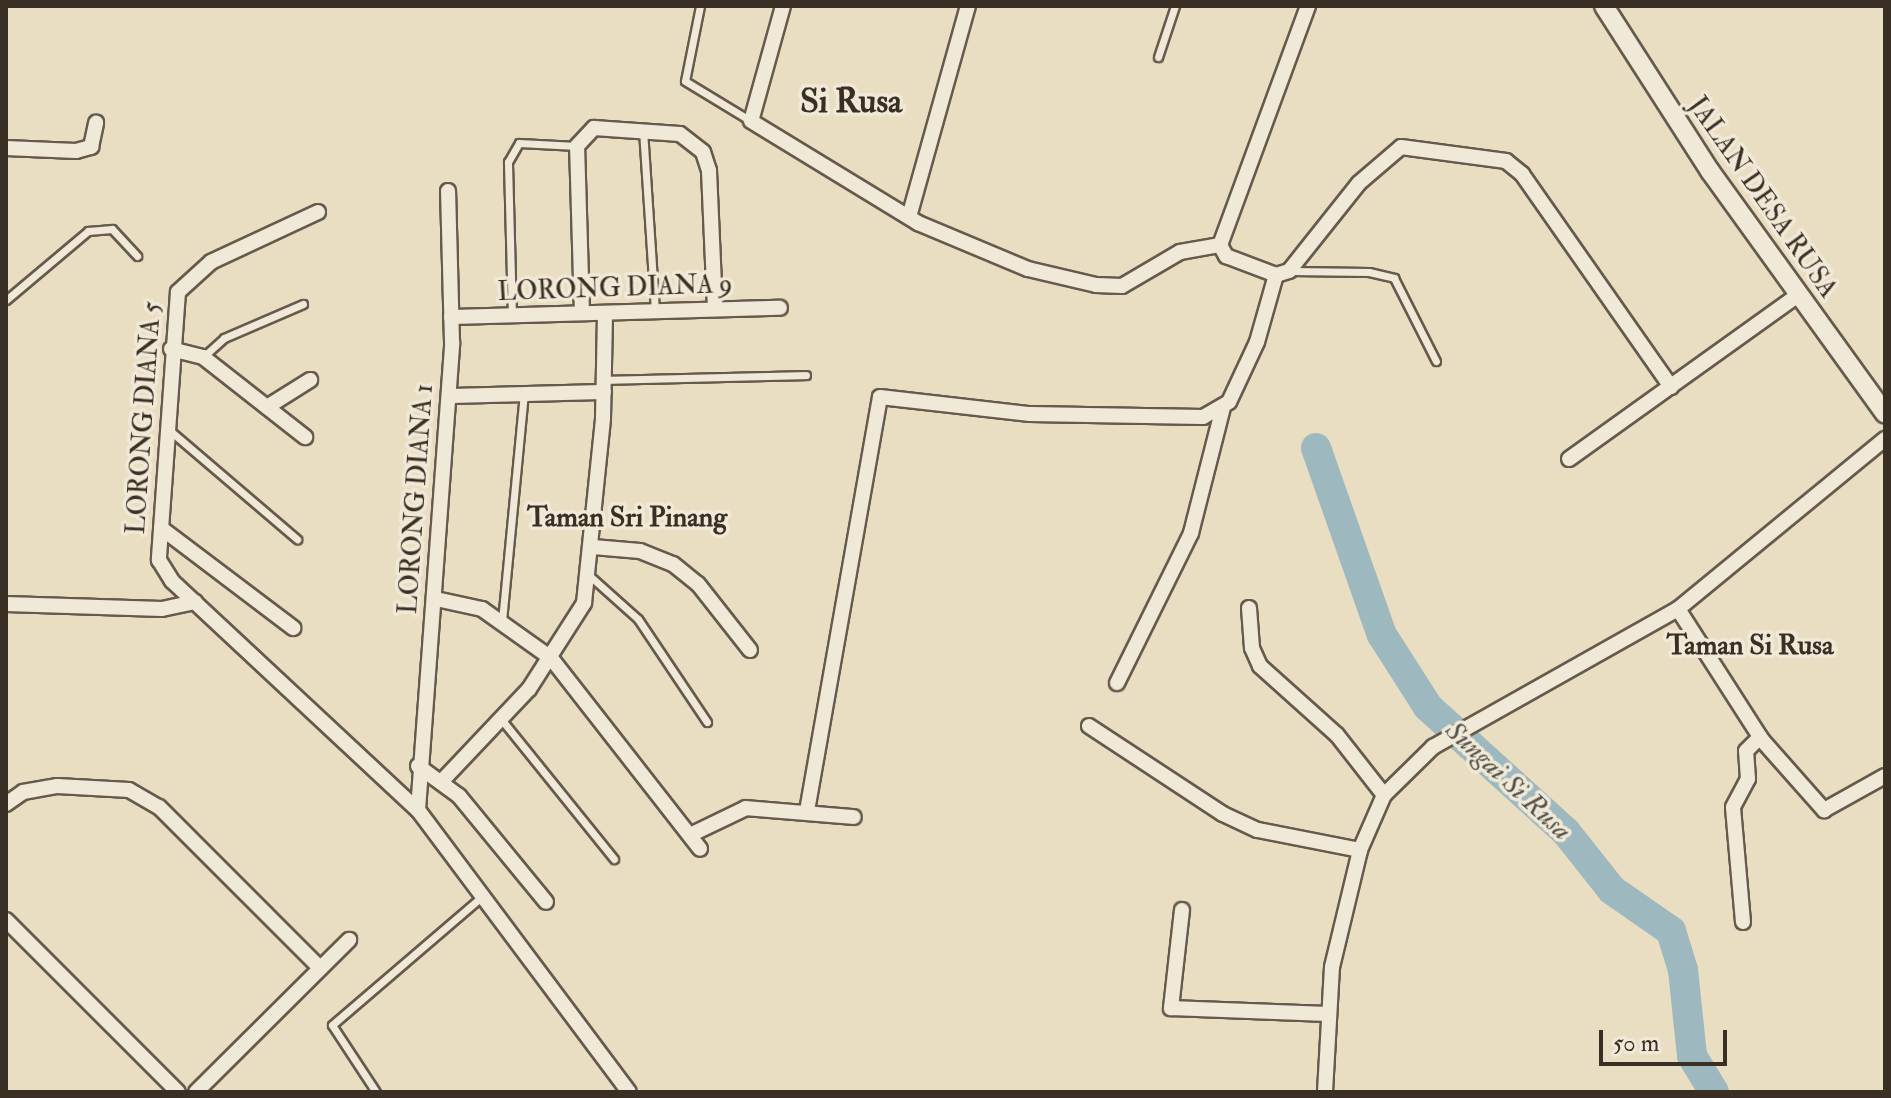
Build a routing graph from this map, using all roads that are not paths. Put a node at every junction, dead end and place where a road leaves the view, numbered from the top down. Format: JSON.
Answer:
{"nodes":[{"id":1,"x":700,"y":6,"type":"edge"},
{"id":2,"x":783,"y":6,"type":"edge"},
{"id":3,"x":968,"y":6,"type":"edge"},
{"id":4,"x":1175,"y":6,"type":"edge"},
{"id":5,"x":1308,"y":6,"type":"edge"},
{"id":6,"x":1604,"y":6,"type":"edge"},
{"id":7,"x":1158,"y":57,"type":"dead end"},
{"id":8,"x":751,"y":121,"type":"junction"},
{"id":9,"x":96,"y":123,"type":"dead end"},
{"id":10,"x":643,"y":129,"type":"junction"},
{"id":11,"x":577,"y":146,"type":"junction"},
{"id":12,"x":6,"y":148,"type":"edge"},
{"id":13,"x":448,"y":191,"type":"dead end"},
{"id":14,"x":318,"y":212,"type":"dead end"},
{"id":15,"x":909,"y":217,"type":"junction"},
{"id":16,"x":1220,"y":245,"type":"junction"},
{"id":17,"x":137,"y":256,"type":"dead end"},
{"id":18,"x":1283,"y":273,"type":"junction"},
{"id":19,"x":1797,"y":296,"type":"junction"},
{"id":20,"x":6,"y":300,"type":"edge"},
{"id":21,"x":303,"y":304,"type":"dead end"},
{"id":22,"x":780,"y":308,"type":"dead end"},
{"id":23,"x":715,"y":309,"type":"junction"},
{"id":24,"x":655,"y":312,"type":"junction"},
{"id":25,"x":582,"y":313,"type":"junction"},
{"id":26,"x":605,"y":313,"type":"junction"},
{"id":27,"x":512,"y":316,"type":"junction"},
{"id":28,"x":451,"y":317,"type":"junction"},
{"id":29,"x":171,"y":349,"type":"junction"},
{"id":30,"x":203,"y":357,"type":"junction"},
{"id":31,"x":1436,"y":361,"type":"dead end"},
{"id":32,"x":806,"y":375,"type":"dead end"},
{"id":33,"x":310,"y":380,"type":"dead end"},
{"id":34,"x":604,"y":386,"type":"junction"},
{"id":35,"x":1671,"y":387,"type":"junction"},
{"id":36,"x":524,"y":394,"type":"junction"},
{"id":37,"x":449,"y":396,"type":"junction"},
{"id":38,"x":267,"y":407,"type":"junction"},
{"id":39,"x":1223,"y":407,"type":"junction"},
{"id":40,"x":1885,"y":414,"type":"edge"},
{"id":41,"x":167,"y":427,"type":"junction"},
{"id":42,"x":305,"y":437,"type":"dead end"},
{"id":43,"x":1885,"y":439,"type":"edge"},
{"id":44,"x":1569,"y":459,"type":"dead end"},
{"id":45,"x":161,"y":528,"type":"junction"},
{"id":46,"x":297,"y":539,"type":"dead end"},
{"id":47,"x":593,"y":547,"type":"junction"},
{"id":48,"x":591,"y":577,"type":"junction"},
{"id":49,"x":436,"y":599,"type":"junction"},
{"id":50,"x":195,"y":602,"type":"junction"},
{"id":51,"x":6,"y":604,"type":"edge"},
{"id":52,"x":1249,"y":608,"type":"dead end"},
{"id":53,"x":1678,"y":609,"type":"junction"},
{"id":54,"x":502,"y":621,"type":"junction"},
{"id":55,"x":293,"y":628,"type":"dead end"},
{"id":56,"x":750,"y":650,"type":"dead end"},
{"id":57,"x":551,"y":658,"type":"junction"},
{"id":58,"x":1117,"y":683,"type":"dead end"},
{"id":59,"x":501,"y":719,"type":"junction"},
{"id":60,"x":707,"y":722,"type":"dead end"},
{"id":61,"x":1089,"y":726,"type":"dead end"},
{"id":62,"x":1760,"y":737,"type":"junction"},
{"id":63,"x":418,"y":766,"type":"junction"},
{"id":64,"x":1885,"y":776,"type":"edge"},
{"id":65,"x":441,"y":782,"type":"junction"},
{"id":66,"x":1384,"y":795,"type":"junction"},
{"id":67,"x":6,"y":804,"type":"edge"},
{"id":68,"x":418,"y":810,"type":"junction"},
{"id":69,"x":807,"y":811,"type":"junction"},
{"id":70,"x":854,"y":817,"type":"dead end"},
{"id":71,"x":690,"y":835,"type":"junction"},
{"id":72,"x":700,"y":849,"type":"dead end"},
{"id":73,"x":1360,"y":850,"type":"junction"},
{"id":74,"x":614,"y":859,"type":"dead end"},
{"id":75,"x":480,"y":898,"type":"junction"},
{"id":76,"x":546,"y":902,"type":"dead end"},
{"id":77,"x":1182,"y":910,"type":"dead end"},
{"id":78,"x":6,"y":920,"type":"edge"},
{"id":79,"x":1743,"y":922,"type":"dead end"},
{"id":80,"x":349,"y":940,"type":"dead end"},
{"id":81,"x":320,"y":968,"type":"junction"},
{"id":82,"x":1327,"y":1014,"type":"junction"},
{"id":83,"x":178,"y":1092,"type":"edge"},
{"id":84,"x":196,"y":1092,"type":"edge"},
{"id":85,"x":376,"y":1092,"type":"edge"},
{"id":86,"x":629,"y":1092,"type":"edge"},
{"id":87,"x":1325,"y":1092,"type":"edge"}],
"edges":[{"from":1,"to":8,"type":"lane"},
{"from":2,"to":8,"type":"street"},
{"from":3,"to":15,"type":"street"},
{"from":4,"to":7,"type":"lane"},
{"from":5,"to":16,"type":"street"},
{"from":6,"to":19,"type":"street","name":"JALAN DESA RUSA"},
{"from":8,"to":15,"type":"street"},
{"from":9,"to":12,"type":"street"},
{"from":10,"to":11,"type":"street"},
{"from":10,"to":23,"type":"street"},
{"from":10,"to":24,"type":"lane"},
{"from":11,"to":25,"type":"street"},
{"from":11,"to":27,"type":"lane"},
{"from":13,"to":28,"type":"street","name":"LORONG DIANA 1"},
{"from":14,"to":29,"type":"street","name":"LORONG DIANA 5"},
{"from":15,"to":16,"type":"street"},
{"from":16,"to":18,"type":"street"},
{"from":17,"to":20,"type":"lane"},
{"from":18,"to":31,"type":"lane"},
{"from":18,"to":35,"type":"street"},
{"from":18,"to":39,"type":"street"},
{"from":19,"to":35,"type":"street"},
{"from":19,"to":40,"type":"street","name":"JALAN DESA RUSA"},
{"from":21,"to":30,"type":"lane"},
{"from":22,"to":23,"type":"street","name":"LORONG DIANA 9"},
{"from":23,"to":24,"type":"street","name":"LORONG DIANA 9"},
{"from":24,"to":26,"type":"street","name":"LORONG DIANA 9"},
{"from":25,"to":26,"type":"street","name":"LORONG DIANA 9"},
{"from":25,"to":27,"type":"street","name":"LORONG DIANA 9"},
{"from":26,"to":34,"type":"street"},
{"from":27,"to":28,"type":"street","name":"LORONG DIANA 9"},
{"from":28,"to":37,"type":"street","name":"LORONG DIANA 1"},
{"from":29,"to":30,"type":"street"},
{"from":29,"to":41,"type":"street","name":"LORONG DIANA 5"},
{"from":30,"to":38,"type":"street"},
{"from":32,"to":34,"type":"lane"},
{"from":33,"to":38,"type":"street"},
{"from":34,"to":36,"type":"street"},
{"from":34,"to":47,"type":"street"},
{"from":35,"to":44,"type":"street"},
{"from":36,"to":37,"type":"street"},
{"from":36,"to":54,"type":"lane"},
{"from":37,"to":49,"type":"street","name":"LORONG DIANA 1"},
{"from":38,"to":42,"type":"street"},
{"from":39,"to":58,"type":"street"},
{"from":39,"to":69,"type":"street"},
{"from":41,"to":45,"type":"street","name":"LORONG DIANA 5"},
{"from":41,"to":46,"type":"lane"},
{"from":43,"to":53,"type":"street"},
{"from":45,"to":50,"type":"street","name":"LORONG DIANA 5"},
{"from":45,"to":55,"type":"street"},
{"from":47,"to":48,"type":"street"},
{"from":47,"to":56,"type":"street"},
{"from":48,"to":57,"type":"street"},
{"from":48,"to":60,"type":"lane"},
{"from":49,"to":54,"type":"street"},
{"from":49,"to":63,"type":"street","name":"LORONG DIANA 1"},
{"from":50,"to":51,"type":"street"},
{"from":50,"to":68,"type":"street","name":"LORONG DIANA 5"},
{"from":52,"to":66,"type":"street"},
{"from":53,"to":62,"type":"street"},
{"from":53,"to":66,"type":"street"},
{"from":54,"to":57,"type":"street"},
{"from":57,"to":59,"type":"street"},
{"from":57,"to":71,"type":"street"},
{"from":59,"to":65,"type":"street"},
{"from":59,"to":74,"type":"lane"},
{"from":61,"to":73,"type":"street"},
{"from":62,"to":64,"type":"street"},
{"from":62,"to":79,"type":"street"},
{"from":63,"to":65,"type":"street"},
{"from":63,"to":68,"type":"street","name":"LORONG DIANA 1"},
{"from":65,"to":76,"type":"street"},
{"from":66,"to":73,"type":"street"},
{"from":67,"to":81,"type":"street"},
{"from":68,"to":75,"type":"street","name":"LORONG DIANA 5"},
{"from":69,"to":70,"type":"street"},
{"from":69,"to":71,"type":"street"},
{"from":71,"to":72,"type":"street"},
{"from":73,"to":82,"type":"street"},
{"from":75,"to":85,"type":"lane"},
{"from":75,"to":86,"type":"street","name":"LORONG DIANA 5"},
{"from":77,"to":82,"type":"street"},
{"from":78,"to":83,"type":"street"},
{"from":80,"to":81,"type":"street"},
{"from":81,"to":84,"type":"street"},
{"from":82,"to":87,"type":"street"}]}
